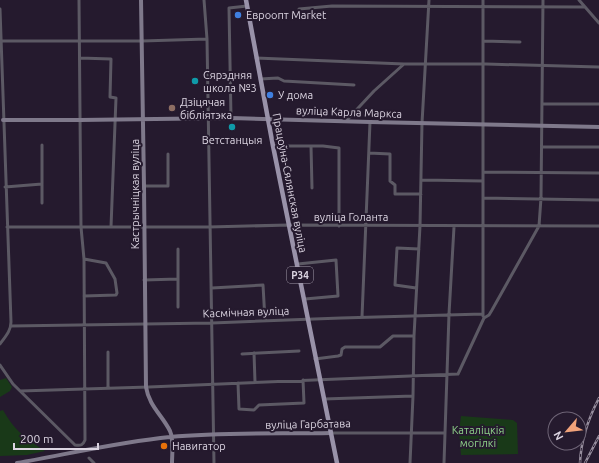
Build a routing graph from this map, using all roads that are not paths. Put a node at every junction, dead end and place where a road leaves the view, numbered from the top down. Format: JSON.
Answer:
{"nodes":[{"id":1,"x":79,"y":0,"type":"edge"},
{"id":2,"x":141,"y":0,"type":"edge"},
{"id":3,"x":204,"y":0,"type":"edge"},
{"id":4,"x":246,"y":0,"type":"edge"},
{"id":5,"x":429,"y":0,"type":"edge"},
{"id":6,"x":483,"y":0,"type":"edge"},
{"id":7,"x":543,"y":0,"type":"edge"},
{"id":8,"x":579,"y":0,"type":"edge"},
{"id":9,"x":247,"y":6,"type":"junction"},
{"id":10,"x":429,"y":6,"type":"junction"},
{"id":11,"x":543,"y":6,"type":"junction"},
{"id":12,"x":483,"y":7,"type":"junction"},
{"id":13,"x":585,"y":7,"type":"junction"},
{"id":14,"x":0,"y":10,"type":"edge"},
{"id":15,"x":299,"y":10,"type":"dead end"},
{"id":16,"x":599,"y":23,"type":"edge"},
{"id":17,"x":207,"y":39,"type":"junction"},
{"id":18,"x":1,"y":40,"type":"edge"},
{"id":19,"x":142,"y":40,"type":"junction"},
{"id":20,"x":79,"y":41,"type":"junction"},
{"id":21,"x":484,"y":41,"type":"junction"},
{"id":22,"x":520,"y":42,"type":"dead end"},
{"id":23,"x":80,"y":58,"type":"junction"},
{"id":24,"x":256,"y":58,"type":"junction"},
{"id":25,"x":426,"y":63,"type":"junction"},
{"id":26,"x":404,"y":64,"type":"junction"},
{"id":27,"x":483,"y":64,"type":"junction"},
{"id":28,"x":543,"y":66,"type":"junction"},
{"id":29,"x":599,"y":67,"type":"edge"},
{"id":30,"x":260,"y":79,"type":"junction"},
{"id":31,"x":354,"y":85,"type":"dead end"},
{"id":32,"x":542,"y":104,"type":"junction"},
{"id":33,"x":599,"y":104,"type":"edge"},
{"id":34,"x":208,"y":118,"type":"junction"},
{"id":35,"x":231,"y":118,"type":"junction"},
{"id":36,"x":268,"y":118,"type":"junction"},
{"id":37,"x":114,"y":119,"type":"junction"},
{"id":38,"x":143,"y":119,"type":"junction"},
{"id":39,"x":3,"y":120,"type":"junction"},
{"id":40,"x":80,"y":120,"type":"junction"},
{"id":41,"x":346,"y":121,"type":"junction"},
{"id":42,"x":370,"y":122,"type":"junction"},
{"id":43,"x":422,"y":123,"type":"junction"},
{"id":44,"x":484,"y":124,"type":"junction"},
{"id":45,"x":542,"y":126,"type":"junction"},
{"id":46,"x":599,"y":127,"type":"edge"},
{"id":47,"x":42,"y":145,"type":"dead end"},
{"id":48,"x":273,"y":146,"type":"junction"},
{"id":49,"x":312,"y":146,"type":"junction"},
{"id":50,"x":542,"y":146,"type":"junction"},
{"id":51,"x":599,"y":147,"type":"edge"},
{"id":52,"x":369,"y":153,"type":"junction"},
{"id":53,"x":168,"y":154,"type":"dead end"},
{"id":54,"x":483,"y":172,"type":"junction"},
{"id":55,"x":542,"y":172,"type":"junction"},
{"id":56,"x":599,"y":173,"type":"edge"},
{"id":57,"x":422,"y":180,"type":"junction"},
{"id":58,"x":483,"y":181,"type":"junction"},
{"id":59,"x":42,"y":184,"type":"junction"},
{"id":60,"x":144,"y":186,"type":"junction"},
{"id":61,"x":6,"y":187,"type":"junction"},
{"id":62,"x":312,"y":188,"type":"dead end"},
{"id":63,"x":421,"y":194,"type":"junction"},
{"id":64,"x":483,"y":198,"type":"junction"},
{"id":65,"x":541,"y":198,"type":"junction"},
{"id":66,"x":599,"y":200,"type":"edge"},
{"id":67,"x":42,"y":203,"type":"dead end"},
{"id":68,"x":289,"y":225,"type":"junction"},
{"id":69,"x":339,"y":226,"type":"junction"},
{"id":70,"x":366,"y":226,"type":"junction"},
{"id":71,"x":420,"y":226,"type":"junction"},
{"id":72,"x":484,"y":226,"type":"junction"},
{"id":73,"x":539,"y":226,"type":"junction"},
{"id":74,"x":599,"y":226,"type":"edge"},
{"id":75,"x":7,"y":227,"type":"junction"},
{"id":76,"x":81,"y":227,"type":"junction"},
{"id":77,"x":111,"y":227,"type":"junction"},
{"id":78,"x":145,"y":227,"type":"junction"},
{"id":79,"x":209,"y":227,"type":"junction"},
{"id":80,"x":454,"y":227,"type":"junction"},
{"id":81,"x":178,"y":249,"type":"dead end"},
{"id":82,"x":419,"y":249,"type":"junction"},
{"id":83,"x":84,"y":259,"type":"junction"},
{"id":84,"x":298,"y":264,"type":"junction"},
{"id":85,"x":178,"y":279,"type":"junction"},
{"id":86,"x":144,"y":280,"type":"junction"},
{"id":87,"x":212,"y":288,"type":"junction"},
{"id":88,"x":416,"y":288,"type":"junction"},
{"id":89,"x":84,"y":296,"type":"junction"},
{"id":90,"x":305,"y":299,"type":"junction"},
{"id":91,"x":178,"y":307,"type":"dead end"},
{"id":92,"x":449,"y":314,"type":"junction"},
{"id":93,"x":415,"y":316,"type":"junction"},
{"id":94,"x":483,"y":316,"type":"junction"},
{"id":95,"x":362,"y":317,"type":"junction"},
{"id":96,"x":308,"y":319,"type":"junction"},
{"id":97,"x":265,"y":320,"type":"junction"},
{"id":98,"x":212,"y":323,"type":"junction"},
{"id":99,"x":84,"y":325,"type":"junction"},
{"id":100,"x":145,"y":325,"type":"junction"},
{"id":101,"x":11,"y":326,"type":"junction"},
{"id":102,"x":414,"y":336,"type":"junction"},
{"id":103,"x":0,"y":344,"type":"edge"},
{"id":104,"x":299,"y":351,"type":"dead end"},
{"id":105,"x":108,"y":352,"type":"dead end"},
{"id":106,"x":242,"y":354,"type":"dead end"},
{"id":107,"x":254,"y":354,"type":"junction"},
{"id":108,"x":315,"y":359,"type":"junction"},
{"id":109,"x":0,"y":365,"type":"edge"},
{"id":110,"x":447,"y":374,"type":"junction"},
{"id":111,"x":414,"y":375,"type":"junction"},
{"id":112,"x":319,"y":379,"type":"junction"},
{"id":113,"x":303,"y":380,"type":"junction"},
{"id":114,"x":255,"y":382,"type":"junction"},
{"id":115,"x":238,"y":383,"type":"junction"},
{"id":116,"x":212,"y":384,"type":"junction"},
{"id":117,"x":146,"y":387,"type":"junction"},
{"id":118,"x":108,"y":388,"type":"junction"},
{"id":119,"x":84,"y":389,"type":"junction"},
{"id":120,"x":20,"y":391,"type":"junction"},
{"id":121,"x":414,"y":396,"type":"junction"},
{"id":122,"x":324,"y":399,"type":"junction"},
{"id":123,"x":331,"y":432,"type":"junction"},
{"id":124,"x":410,"y":432,"type":"junction"},
{"id":125,"x":444,"y":433,"type":"junction"},
{"id":126,"x":213,"y":435,"type":"junction"},
{"id":127,"x":171,"y":437,"type":"junction"},
{"id":128,"x":89,"y":458,"type":"dead end"},
{"id":129,"x":17,"y":463,"type":"edge"},
{"id":130,"x":94,"y":463,"type":"edge"},
{"id":131,"x":172,"y":463,"type":"edge"},
{"id":132,"x":214,"y":463,"type":"edge"},
{"id":133,"x":337,"y":463,"type":"edge"},
{"id":134,"x":410,"y":463,"type":"edge"},
{"id":135,"x":444,"y":463,"type":"edge"}],
"edges":[{"from":1,"to":20,"type":"street"},
{"from":2,"to":19,"type":"street","name":"Кастрычніцкая вуліца"},
{"from":3,"to":17,"type":"street"},
{"from":4,"to":9,"type":"main road","name":"Працоўна-Сялянская вуліца","number":"Р34"},
{"from":5,"to":10,"type":"street"},
{"from":6,"to":12,"type":"street"},
{"from":7,"to":11,"type":"street"},
{"from":8,"to":13,"type":"street"},
{"from":9,"to":24,"type":"main road","name":"Працоўна-Сялянская вуліца","number":"Р34"},
{"from":9,"to":35,"type":"street"},
{"from":10,"to":12,"type":"street"},
{"from":10,"to":15,"type":"street"},
{"from":10,"to":25,"type":"street"},
{"from":11,"to":12,"type":"street"},
{"from":11,"to":13,"type":"street"},
{"from":11,"to":28,"type":"street"},
{"from":12,"to":21,"type":"street"},
{"from":13,"to":16,"type":"street"},
{"from":14,"to":18,"type":"street"},
{"from":17,"to":19,"type":"street"},
{"from":17,"to":34,"type":"street"},
{"from":18,"to":20,"type":"street"},
{"from":18,"to":39,"type":"street"},
{"from":19,"to":20,"type":"street"},
{"from":19,"to":38,"type":"street","name":"Кастрычніцкая вуліца"},
{"from":20,"to":23,"type":"street"},
{"from":21,"to":22,"type":"street"},
{"from":21,"to":27,"type":"street"},
{"from":23,"to":37,"type":"street"},
{"from":23,"to":40,"type":"street"},
{"from":24,"to":26,"type":"street"},
{"from":24,"to":30,"type":"main road","name":"Працоўна-Сялянская вуліца","number":"Р34"},
{"from":25,"to":26,"type":"street"},
{"from":25,"to":27,"type":"street"},
{"from":25,"to":43,"type":"street"},
{"from":26,"to":41,"type":"street"},
{"from":27,"to":28,"type":"street"},
{"from":27,"to":44,"type":"street"},
{"from":28,"to":29,"type":"street"},
{"from":28,"to":32,"type":"street"},
{"from":30,"to":31,"type":"street"},
{"from":30,"to":36,"type":"main road","name":"Працоўна-Сялянская вуліца","number":"Р34"},
{"from":32,"to":33,"type":"street"},
{"from":32,"to":45,"type":"street"},
{"from":34,"to":35,"type":"street","name":"вуліца Карла Маркса"},
{"from":34,"to":38,"type":"street","name":"вуліца Карла Маркса"},
{"from":34,"to":79,"type":"street"},
{"from":35,"to":36,"type":"street","name":"вуліца Карла Маркса"},
{"from":36,"to":41,"type":"street","name":"вуліца Карла Маркса"},
{"from":36,"to":48,"type":"main road","name":"Працоўна-Сялянская вуліца","number":"Р34"},
{"from":37,"to":38,"type":"street","name":"вуліца Карла Маркса"},
{"from":37,"to":40,"type":"street","name":"вуліца Карла Маркса"},
{"from":37,"to":77,"type":"street"},
{"from":38,"to":60,"type":"street","name":"Кастрычніцкая вуліца"},
{"from":39,"to":40,"type":"street","name":"вуліца Карла Маркса"},
{"from":39,"to":61,"type":"street"},
{"from":40,"to":76,"type":"street"},
{"from":41,"to":42,"type":"street","name":"вуліца Карла Маркса"},
{"from":42,"to":43,"type":"street","name":"вуліца Карла Маркса"},
{"from":42,"to":52,"type":"street"},
{"from":43,"to":44,"type":"street","name":"вуліца Карла Маркса"},
{"from":43,"to":57,"type":"street"},
{"from":44,"to":45,"type":"street","name":"вуліца Карла Маркса"},
{"from":44,"to":54,"type":"street"},
{"from":45,"to":46,"type":"street","name":"вуліца Карла Маркса"},
{"from":45,"to":50,"type":"street"},
{"from":47,"to":59,"type":"street"},
{"from":48,"to":49,"type":"street"},
{"from":48,"to":68,"type":"main road","name":"Працоўна-Сялянская вуліца","number":"Р34"},
{"from":49,"to":62,"type":"street"},
{"from":49,"to":69,"type":"street"},
{"from":50,"to":51,"type":"street"},
{"from":50,"to":55,"type":"street"},
{"from":52,"to":63,"type":"street"},
{"from":52,"to":70,"type":"street"},
{"from":53,"to":60,"type":"street"},
{"from":54,"to":55,"type":"street"},
{"from":54,"to":58,"type":"street"},
{"from":55,"to":56,"type":"street"},
{"from":55,"to":65,"type":"street"},
{"from":57,"to":58,"type":"street"},
{"from":57,"to":63,"type":"street"},
{"from":58,"to":64,"type":"street"},
{"from":59,"to":61,"type":"street"},
{"from":59,"to":67,"type":"street"},
{"from":60,"to":78,"type":"street","name":"Кастрычніцкая вуліца"},
{"from":61,"to":75,"type":"street"},
{"from":63,"to":71,"type":"street"},
{"from":64,"to":65,"type":"street"},
{"from":64,"to":72,"type":"street"},
{"from":65,"to":66,"type":"street"},
{"from":65,"to":73,"type":"street"},
{"from":68,"to":69,"type":"street","name":"вуліца Голанта"},
{"from":68,"to":79,"type":"street","name":"вуліца Голанта"},
{"from":68,"to":84,"type":"main road","name":"Працоўна-Сялянская вуліца","number":"Р34"},
{"from":69,"to":70,"type":"street","name":"вуліца Голанта"},
{"from":70,"to":71,"type":"street","name":"вуліца Голанта"},
{"from":70,"to":95,"type":"street"},
{"from":71,"to":80,"type":"street","name":"вуліца Голанта"},
{"from":71,"to":82,"type":"street"},
{"from":72,"to":73,"type":"street","name":"вуліца Голанта"},
{"from":72,"to":80,"type":"street","name":"вуліца Голанта"},
{"from":72,"to":94,"type":"street"},
{"from":73,"to":74,"type":"street","name":"вуліца Голанта"},
{"from":73,"to":94,"type":"street"},
{"from":75,"to":76,"type":"street","name":"вуліца Голанта"},
{"from":75,"to":101,"type":"street"},
{"from":76,"to":77,"type":"street","name":"вуліца Голанта"},
{"from":76,"to":83,"type":"street"},
{"from":77,"to":78,"type":"street","name":"вуліца Голанта"},
{"from":78,"to":79,"type":"street","name":"вуліца Голанта"},
{"from":78,"to":86,"type":"street","name":"Кастрычніцкая вуліца"},
{"from":79,"to":87,"type":"street"},
{"from":80,"to":92,"type":"street"},
{"from":81,"to":85,"type":"street"},
{"from":82,"to":88,"type":"street"},
{"from":82,"to":88,"type":"street"},
{"from":83,"to":89,"type":"street"},
{"from":83,"to":89,"type":"street"},
{"from":84,"to":90,"type":"main road","name":"Працоўна-Сялянская вуліца","number":"Р34"},
{"from":84,"to":90,"type":"street"},
{"from":85,"to":86,"type":"street"},
{"from":85,"to":91,"type":"street"},
{"from":86,"to":100,"type":"street","name":"Кастрычніцкая вуліца"},
{"from":87,"to":97,"type":"street"},
{"from":87,"to":98,"type":"street"},
{"from":88,"to":93,"type":"street"},
{"from":89,"to":99,"type":"street"},
{"from":90,"to":96,"type":"main road","name":"Працоўна-Сялянская вуліца","number":"Р34"},
{"from":92,"to":93,"type":"street","name":"Касмічная вуліца"},
{"from":92,"to":94,"type":"street","name":"Касмічная вуліца"},
{"from":92,"to":110,"type":"street"},
{"from":93,"to":95,"type":"street","name":"Касмічная вуліца"},
{"from":93,"to":102,"type":"street"},
{"from":94,"to":110,"type":"street"},
{"from":95,"to":96,"type":"street","name":"Касмічная вуліца"},
{"from":96,"to":97,"type":"street","name":"Касмічная вуліца"},
{"from":96,"to":108,"type":"main road","name":"Працоўна-Сялянская вуліца","number":"Р34"},
{"from":97,"to":98,"type":"street","name":"Касмічная вуліца"},
{"from":98,"to":100,"type":"street","name":"Касмічная вуліца"},
{"from":98,"to":116,"type":"street"},
{"from":99,"to":100,"type":"street","name":"Касмічная вуліца"},
{"from":99,"to":101,"type":"street","name":"Касмічная вуліца"},
{"from":99,"to":119,"type":"street"},
{"from":100,"to":117,"type":"street","name":"Кастрычніцкая вуліца"},
{"from":101,"to":103,"type":"street"},
{"from":102,"to":108,"type":"street"},
{"from":102,"to":111,"type":"street"},
{"from":104,"to":107,"type":"street"},
{"from":105,"to":118,"type":"street"},
{"from":106,"to":107,"type":"street"},
{"from":107,"to":114,"type":"street"},
{"from":108,"to":112,"type":"main road","name":"Працоўна-Сялянская вуліца","number":"Р34"},
{"from":109,"to":120,"type":"street"},
{"from":110,"to":111,"type":"street"},
{"from":110,"to":125,"type":"street"},
{"from":111,"to":112,"type":"street"},
{"from":111,"to":121,"type":"street"},
{"from":112,"to":113,"type":"street"},
{"from":112,"to":122,"type":"main road","name":"Працоўна-Сялянская вуліца","number":"Р34"},
{"from":113,"to":114,"type":"street"},
{"from":113,"to":115,"type":"street"},
{"from":114,"to":115,"type":"street"},
{"from":115,"to":116,"type":"street"},
{"from":116,"to":117,"type":"street"},
{"from":116,"to":126,"type":"street"},
{"from":117,"to":118,"type":"street"},
{"from":117,"to":127,"type":"street","name":"Кастрычніцкая вуліца"},
{"from":118,"to":119,"type":"street"},
{"from":119,"to":120,"type":"street"},
{"from":119,"to":120,"type":"street"},
{"from":121,"to":122,"type":"street"},
{"from":121,"to":124,"type":"street"},
{"from":122,"to":123,"type":"main road","name":"Працоўна-Сялянская вуліца","number":"Р34"},
{"from":123,"to":124,"type":"street","name":"вуліца Гарбатава"},
{"from":123,"to":126,"type":"street","name":"вуліца Гарбатава"},
{"from":123,"to":133,"type":"main road","name":"Працоўна-Сялянская вуліца","number":"Р34"},
{"from":124,"to":125,"type":"street","name":"вуліца Гарбатава"},
{"from":124,"to":134,"type":"street"},
{"from":125,"to":135,"type":"street"},
{"from":126,"to":127,"type":"street","name":"вуліца Гарбатава"},
{"from":126,"to":132,"type":"street"},
{"from":127,"to":129,"type":"street","name":"вуліца Гарбатава"},
{"from":127,"to":131,"type":"street"},
{"from":128,"to":130,"type":"street"}]}
